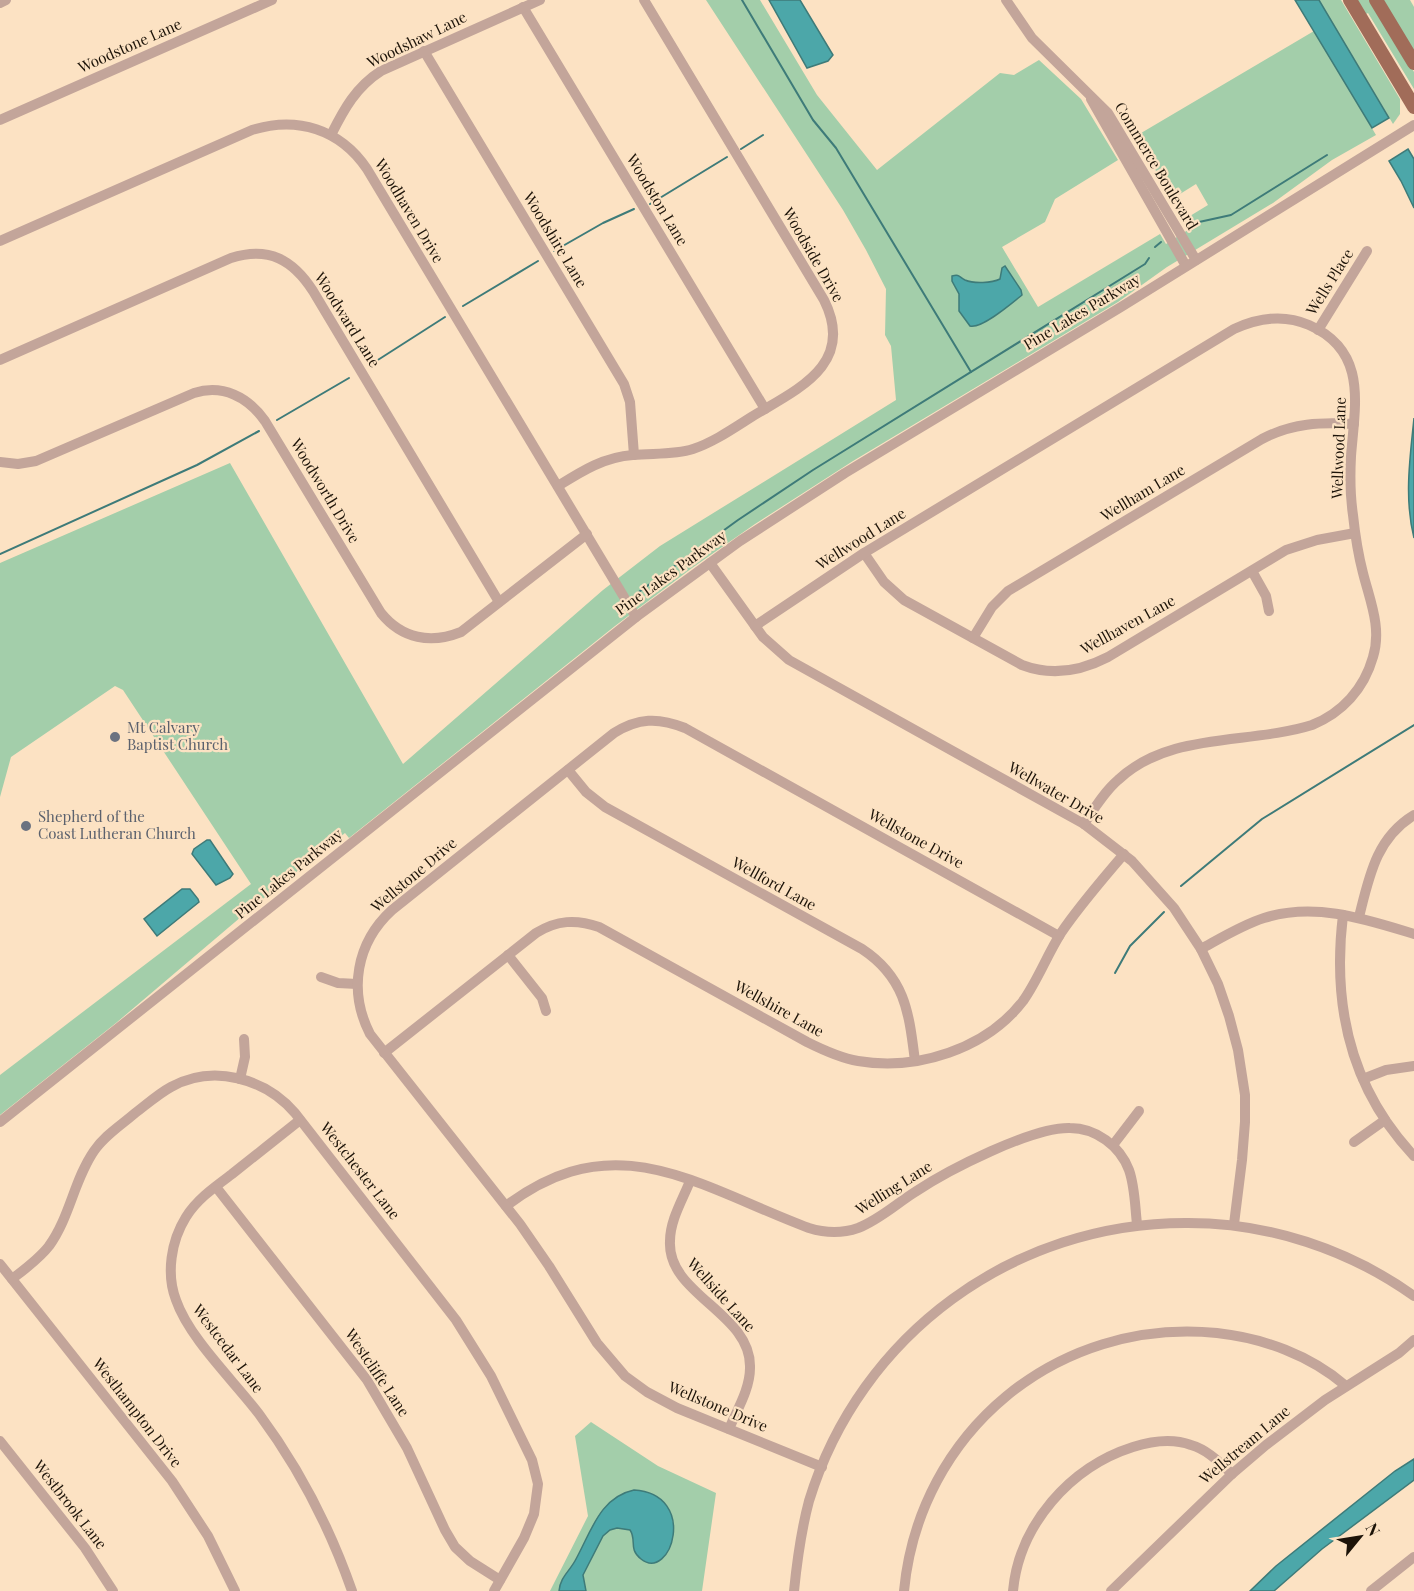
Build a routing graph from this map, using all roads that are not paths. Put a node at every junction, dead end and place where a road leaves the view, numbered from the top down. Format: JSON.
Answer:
{"nodes":[{"id":1,"x":6,"y":0,"type":"edge"},
{"id":2,"x":272,"y":0,"type":"edge"},
{"id":3,"x":540,"y":0,"type":"edge"},
{"id":4,"x":644,"y":0,"type":"edge"},
{"id":5,"x":1006,"y":0,"type":"edge"},
{"id":6,"x":1350,"y":0,"type":"edge"},
{"id":7,"x":1376,"y":0,"type":"edge"},
{"id":8,"x":0,"y":3,"type":"edge"},
{"id":9,"x":523,"y":7,"type":"junction"},
{"id":10,"x":424,"y":51,"type":"junction"},
{"id":11,"x":1414,"y":63,"type":"edge"},
{"id":12,"x":1414,"y":107,"type":"edge"},
{"id":13,"x":0,"y":120,"type":"edge"},
{"id":14,"x":1414,"y":126,"type":"edge"},
{"id":15,"x":331,"y":135,"type":"junction"},
{"id":16,"x":0,"y":241,"type":"edge"},
{"id":17,"x":1367,"y":251,"type":"dead end"},
{"id":18,"x":1191,"y":263,"type":"junction"},
{"id":19,"x":1318,"y":330,"type":"junction"},
{"id":20,"x":0,"y":360,"type":"edge"},
{"id":21,"x":765,"y":409,"type":"junction"},
{"id":22,"x":1354,"y":424,"type":"junction"},
{"id":23,"x":634,"y":454,"type":"junction"},
{"id":24,"x":0,"y":462,"type":"edge"},
{"id":25,"x":558,"y":486,"type":"junction"},
{"id":26,"x":1355,"y":533,"type":"junction"},
{"id":27,"x":587,"y":534,"type":"junction"},
{"id":28,"x":864,"y":554,"type":"junction"},
{"id":29,"x":710,"y":563,"type":"junction"},
{"id":30,"x":1251,"y":571,"type":"junction"},
{"id":31,"x":499,"y":602,"type":"junction"},
{"id":32,"x":1269,"y":611,"type":"dead end"},
{"id":33,"x":636,"y":616,"type":"junction"},
{"id":34,"x":755,"y":626,"type":"junction"},
{"id":35,"x":973,"y":638,"type":"junction"},
{"id":36,"x":568,"y":770,"type":"junction"},
{"id":37,"x":1414,"y":815,"type":"edge"},
{"id":38,"x":1084,"y":824,"type":"junction"},
{"id":39,"x":1124,"y":854,"type":"junction"},
{"id":40,"x":1343,"y":915,"type":"junction"},
{"id":41,"x":1359,"y":917,"type":"junction"},
{"id":42,"x":1414,"y":934,"type":"edge"},
{"id":43,"x":1059,"y":936,"type":"junction"},
{"id":44,"x":1201,"y":949,"type":"junction"},
{"id":45,"x":508,"y":955,"type":"junction"},
{"id":46,"x":321,"y":977,"type":"dead end"},
{"id":47,"x":357,"y":984,"type":"junction"},
{"id":48,"x":546,"y":1011,"type":"dead end"},
{"id":49,"x":244,"y":1039,"type":"dead end"},
{"id":50,"x":384,"y":1053,"type":"junction"},
{"id":51,"x":915,"y":1061,"type":"junction"},
{"id":52,"x":1414,"y":1066,"type":"edge"},
{"id":53,"x":240,"y":1078,"type":"junction"},
{"id":54,"x":1363,"y":1079,"type":"junction"},
{"id":55,"x":1139,"y":1111,"type":"dead end"},
{"id":56,"x":300,"y":1120,"type":"junction"},
{"id":57,"x":1385,"y":1120,"type":"junction"},
{"id":58,"x":0,"y":1122,"type":"edge"},
{"id":59,"x":1354,"y":1142,"type":"dead end"},
{"id":60,"x":1113,"y":1145,"type":"junction"},
{"id":61,"x":1414,"y":1156,"type":"edge"},
{"id":62,"x":690,"y":1180,"type":"junction"},
{"id":63,"x":216,"y":1187,"type":"junction"},
{"id":64,"x":506,"y":1206,"type":"junction"},
{"id":65,"x":1137,"y":1224,"type":"junction"},
{"id":66,"x":1234,"y":1224,"type":"junction"},
{"id":67,"x":0,"y":1264,"type":"edge"},
{"id":68,"x":12,"y":1279,"type":"junction"},
{"id":69,"x":1414,"y":1296,"type":"edge"},
{"id":70,"x":1414,"y":1340,"type":"edge"},
{"id":71,"x":1346,"y":1386,"type":"junction"},
{"id":72,"x":729,"y":1429,"type":"junction"},
{"id":73,"x":0,"y":1441,"type":"edge"},
{"id":74,"x":822,"y":1467,"type":"junction"},
{"id":75,"x":1232,"y":1474,"type":"junction"},
{"id":76,"x":1414,"y":1557,"type":"edge"},
{"id":77,"x":500,"y":1580,"type":"junction"},
{"id":78,"x":113,"y":1591,"type":"edge"},
{"id":79,"x":235,"y":1591,"type":"edge"},
{"id":80,"x":352,"y":1591,"type":"edge"},
{"id":81,"x":494,"y":1591,"type":"edge"},
{"id":82,"x":794,"y":1591,"type":"edge"},
{"id":83,"x":904,"y":1591,"type":"edge"},
{"id":84,"x":1013,"y":1591,"type":"edge"},
{"id":85,"x":1111,"y":1591,"type":"edge"},
{"id":86,"x":1371,"y":1591,"type":"edge"}],
"edges":[{"from":1,"to":8,"type":"street"},
{"from":2,"to":13,"type":"street","name":"Woodstone Lane"},
{"from":3,"to":9,"type":"street","name":"Woodshaw Lane"},
{"from":4,"to":21,"type":"street","name":"Woodside Drive"},
{"from":5,"to":18,"type":"street","name":"Commerce Boulevard"},
{"from":6,"to":12,"type":"main road"},
{"from":7,"to":11,"type":"main road"},
{"from":9,"to":10,"type":"street","name":"Woodshaw Lane"},
{"from":9,"to":21,"type":"street","name":"Woodston Lane"},
{"from":10,"to":15,"type":"street","name":"Woodshaw Lane"},
{"from":10,"to":23,"type":"street","name":"Woodshire Lane"},
{"from":14,"to":18,"type":"street","name":"Pine Lakes Parkway"},
{"from":15,"to":16,"type":"street","name":"Woodhaven Drive"},
{"from":15,"to":25,"type":"street","name":"Woodhaven Drive"},
{"from":17,"to":19,"type":"street","name":"Wells Place"},
{"from":18,"to":29,"type":"street","name":"Pine Lakes Parkway"},
{"from":19,"to":22,"type":"street","name":"Wellwood Lane"},
{"from":19,"to":28,"type":"street","name":"Wellwood Lane"},
{"from":20,"to":31,"type":"street","name":"Woodward Lane"},
{"from":21,"to":23,"type":"street","name":"Woodside Drive"},
{"from":22,"to":26,"type":"street","name":"Wellwood Lane"},
{"from":22,"to":35,"type":"street","name":"Wellham Lane"},
{"from":23,"to":25,"type":"street","name":"Woodside Drive"},
{"from":24,"to":31,"type":"street","name":"Woodworth Drive"},
{"from":25,"to":27,"type":"street","name":"Woodhaven Drive"},
{"from":26,"to":30,"type":"street","name":"Wellhaven Lane"},
{"from":26,"to":38,"type":"street","name":"Wellwood Lane"},
{"from":27,"to":31,"type":"street","name":"Woodworth Drive"},
{"from":27,"to":33,"type":"street","name":"Woodhaven Drive"},
{"from":28,"to":34,"type":"street","name":"Wellwood Lane"},
{"from":28,"to":35,"type":"street","name":"Wellhaven Lane"},
{"from":29,"to":33,"type":"street","name":"Pine Lakes Parkway"},
{"from":29,"to":34,"type":"street","name":"Wellwater Drive"},
{"from":30,"to":32,"type":"street"},
{"from":30,"to":35,"type":"street","name":"Wellhaven Lane"},
{"from":33,"to":58,"type":"street","name":"Pine Lakes Parkway"},
{"from":34,"to":38,"type":"street","name":"Wellwater Drive"},
{"from":36,"to":43,"type":"street","name":"Wellstone Drive"},
{"from":36,"to":47,"type":"street","name":"Wellstone Drive"},
{"from":36,"to":51,"type":"street","name":"Wellford Lane"},
{"from":37,"to":41,"type":"street"},
{"from":38,"to":39,"type":"street","name":"Wellwater Drive"},
{"from":39,"to":43,"type":"street","name":"Wellshire Lane"},
{"from":39,"to":44,"type":"street","name":"Wellwater Drive"},
{"from":40,"to":41,"type":"street"},
{"from":40,"to":44,"type":"street"},
{"from":40,"to":54,"type":"street"},
{"from":41,"to":42,"type":"street"},
{"from":43,"to":51,"type":"street","name":"Wellshire Lane"},
{"from":44,"to":66,"type":"street","name":"Wellwater Drive"},
{"from":45,"to":48,"type":"street"},
{"from":45,"to":50,"type":"street","name":"Wellshire Lane"},
{"from":45,"to":51,"type":"street","name":"Wellshire Lane"},
{"from":46,"to":47,"type":"street"},
{"from":47,"to":50,"type":"street","name":"Wellstone Drive"},
{"from":49,"to":53,"type":"street"},
{"from":50,"to":64,"type":"street","name":"Wellstone Drive"},
{"from":52,"to":54,"type":"street"},
{"from":53,"to":56,"type":"street","name":"Westchester Lane"},
{"from":53,"to":68,"type":"street","name":"Westchester Lane"},
{"from":54,"to":57,"type":"street"},
{"from":55,"to":60,"type":"street"},
{"from":56,"to":63,"type":"street","name":"Westcedar Lane"},
{"from":56,"to":77,"type":"street","name":"Westchester Lane"},
{"from":57,"to":59,"type":"street"},
{"from":57,"to":61,"type":"street"},
{"from":60,"to":62,"type":"street","name":"Welling Lane"},
{"from":60,"to":65,"type":"street","name":"Welling Lane"},
{"from":62,"to":64,"type":"street","name":"Welling Lane"},
{"from":62,"to":72,"type":"street","name":"Wellside Lane"},
{"from":63,"to":77,"type":"street","name":"Westcliffe Lane"},
{"from":63,"to":80,"type":"street","name":"Westcedar Lane"},
{"from":64,"to":72,"type":"street","name":"Wellstone Drive"},
{"from":65,"to":66,"type":"street"},
{"from":65,"to":74,"type":"street"},
{"from":66,"to":69,"type":"street"},
{"from":67,"to":68,"type":"street","name":"Westhampton Drive"},
{"from":68,"to":79,"type":"street","name":"Westhampton Drive"},
{"from":70,"to":71,"type":"street","name":"Wellstream Lane"},
{"from":71,"to":75,"type":"street","name":"Wellstream Lane"},
{"from":71,"to":83,"type":"street"},
{"from":72,"to":74,"type":"street","name":"Wellstone Drive"},
{"from":73,"to":78,"type":"street","name":"Westbrook Lane"},
{"from":74,"to":82,"type":"street"},
{"from":75,"to":84,"type":"street"},
{"from":75,"to":85,"type":"street","name":"Wellstream Lane"},
{"from":76,"to":86,"type":"street"},
{"from":77,"to":81,"type":"street","name":"Westchester Lane"}]}
